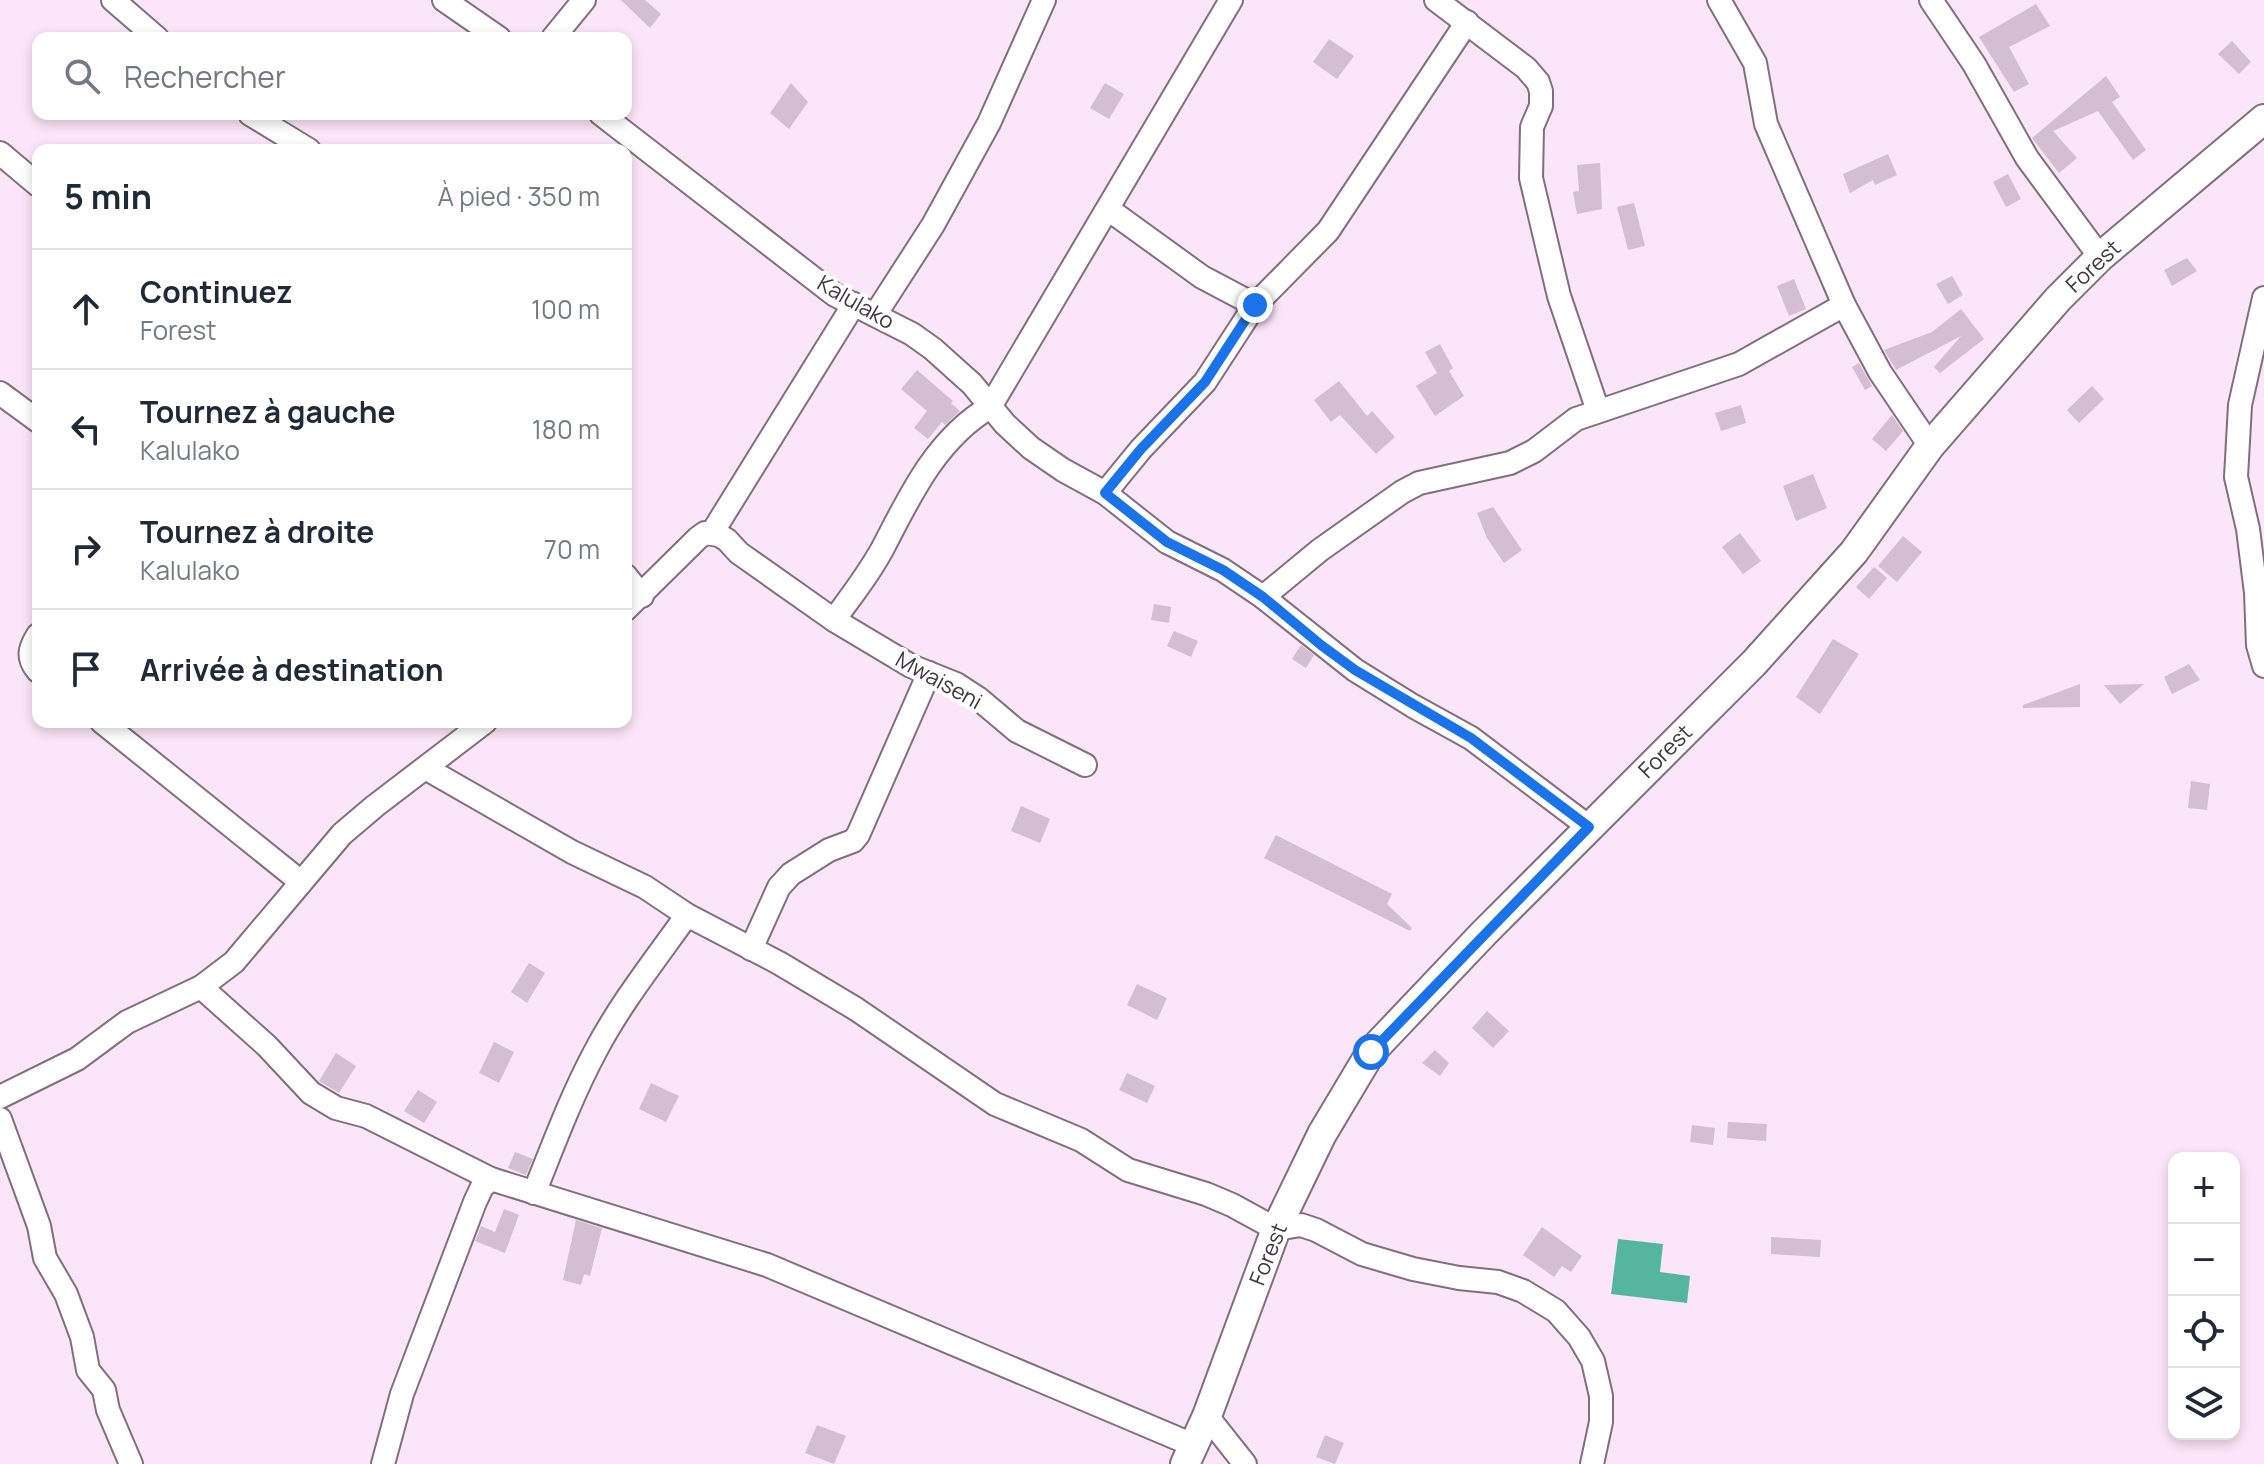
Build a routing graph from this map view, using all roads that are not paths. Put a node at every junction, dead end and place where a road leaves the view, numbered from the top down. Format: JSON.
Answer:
{"nodes":[{"id":1,"x":113,"y":0,"type":"edge"},
{"id":2,"x":444,"y":0,"type":"edge"},
{"id":3,"x":584,"y":0,"type":"edge"},
{"id":4,"x":1044,"y":0,"type":"edge"},
{"id":5,"x":1231,"y":0,"type":"edge"},
{"id":6,"x":1436,"y":0,"type":"edge"},
{"id":7,"x":1719,"y":0,"type":"edge"},
{"id":8,"x":1931,"y":0,"type":"edge"},
{"id":9,"x":1467,"y":22,"type":"junction"},
{"id":10,"x":150,"y":32,"type":"edge"},
{"id":11,"x":490,"y":32,"type":"edge"},
{"id":12,"x":558,"y":32,"type":"edge"},
{"id":13,"x":2264,"y":119,"type":"edge"},
{"id":14,"x":260,"y":120,"type":"edge"},
{"id":15,"x":609,"y":120,"type":"edge"},
{"id":16,"x":299,"y":144,"type":"edge"},
{"id":17,"x":0,"y":153,"type":"edge"},
{"id":18,"x":32,"y":180,"type":"edge"},
{"id":19,"x":1108,"y":209,"type":"junction"},
{"id":20,"x":2100,"y":257,"type":"junction"},
{"id":21,"x":2264,"y":298,"type":"edge"},
{"id":22,"x":854,"y":304,"type":"junction"},
{"id":23,"x":1255,"y":305,"type":"junction"},
{"id":24,"x":1844,"y":305,"type":"junction"},
{"id":25,"x":875,"y":315,"type":"junction"},
{"id":26,"x":0,"y":393,"type":"edge"},
{"id":27,"x":990,"y":407,"type":"junction"},
{"id":28,"x":1598,"y":411,"type":"junction"},
{"id":29,"x":32,"y":417,"type":"edge"},
{"id":30,"x":1930,"y":446,"type":"junction"},
{"id":31,"x":1105,"y":493,"type":"junction"},
{"id":32,"x":712,"y":533,"type":"junction"},
{"id":33,"x":1263,"y":597,"type":"junction"},
{"id":34,"x":634,"y":602,"type":"edge"},
{"id":35,"x":834,"y":620,"type":"junction"},
{"id":36,"x":2264,"y":666,"type":"edge"},
{"id":37,"x":929,"y":673,"type":"junction"},
{"id":38,"x":109,"y":728,"type":"edge"},
{"id":39,"x":478,"y":728,"type":"edge"},
{"id":40,"x":1085,"y":765,"type":"dead end"},
{"id":41,"x":427,"y":769,"type":"junction"},
{"id":42,"x":1589,"y":827,"type":"junction"},
{"id":43,"x":301,"y":882,"type":"junction"},
{"id":44,"x":687,"y":915,"type":"junction"},
{"id":45,"x":751,"y":949,"type":"junction"},
{"id":46,"x":201,"y":987,"type":"junction"},
{"id":47,"x":0,"y":1097,"type":"edge"},
{"id":48,"x":0,"y":1119,"type":"edge"},
{"id":49,"x":491,"y":1179,"type":"junction"},
{"id":50,"x":534,"y":1193,"type":"junction"},
{"id":51,"x":1276,"y":1229,"type":"junction"},
{"id":52,"x":1207,"y":1416,"type":"junction"},
{"id":53,"x":1189,"y":1454,"type":"edge"},
{"id":54,"x":131,"y":1464,"type":"edge"},
{"id":55,"x":383,"y":1464,"type":"edge"},
{"id":56,"x":1245,"y":1464,"type":"edge"},
{"id":57,"x":1592,"y":1464,"type":"edge"}],
"edges":[{"from":1,"to":10,"type":"street"},
{"from":2,"to":11,"type":"street"},
{"from":3,"to":12,"type":"street"},
{"from":4,"to":25,"type":"street"},
{"from":5,"to":19,"type":"street"},
{"from":6,"to":9,"type":"street"},
{"from":7,"to":24,"type":"street"},
{"from":8,"to":20,"type":"street"},
{"from":9,"to":23,"type":"street"},
{"from":9,"to":28,"type":"street"},
{"from":13,"to":20,"type":"street","name":"Forest"},
{"from":14,"to":16,"type":"street"},
{"from":15,"to":22,"type":"street","name":"Kalulako"},
{"from":17,"to":18,"type":"street"},
{"from":19,"to":23,"type":"street"},
{"from":19,"to":27,"type":"street"},
{"from":20,"to":30,"type":"street","name":"Forest"},
{"from":21,"to":36,"type":"street"},
{"from":22,"to":25,"type":"street","name":"Kalulako"},
{"from":22,"to":32,"type":"street"},
{"from":23,"to":31,"type":"street"},
{"from":24,"to":28,"type":"street"},
{"from":24,"to":30,"type":"street"},
{"from":25,"to":27,"type":"street","name":"Kalulako"},
{"from":26,"to":29,"type":"street"},
{"from":27,"to":31,"type":"street","name":"Kalulako"},
{"from":27,"to":35,"type":"street"},
{"from":28,"to":33,"type":"street"},
{"from":30,"to":42,"type":"street","name":"Forest"},
{"from":31,"to":33,"type":"street","name":"Kalulako"},
{"from":32,"to":34,"type":"street"},
{"from":32,"to":35,"type":"street","name":"Mwaiseni"},
{"from":33,"to":42,"type":"street","name":"Kalulako"},
{"from":35,"to":37,"type":"street","name":"Mwaiseni"},
{"from":37,"to":40,"type":"street","name":"Mwaiseni"},
{"from":37,"to":45,"type":"street"},
{"from":38,"to":43,"type":"street"},
{"from":39,"to":41,"type":"street"},
{"from":41,"to":43,"type":"street"},
{"from":41,"to":44,"type":"street"},
{"from":42,"to":51,"type":"street","name":"Forest"},
{"from":43,"to":46,"type":"street"},
{"from":44,"to":45,"type":"street"},
{"from":44,"to":50,"type":"street"},
{"from":45,"to":51,"type":"street"},
{"from":46,"to":47,"type":"street"},
{"from":46,"to":49,"type":"street"},
{"from":48,"to":54,"type":"street"},
{"from":49,"to":50,"type":"street"},
{"from":49,"to":55,"type":"street"},
{"from":50,"to":53,"type":"street"},
{"from":51,"to":52,"type":"street","name":"Forest"},
{"from":51,"to":57,"type":"street"},
{"from":52,"to":53,"type":"street","name":"Forest"},
{"from":52,"to":56,"type":"street"}]}
